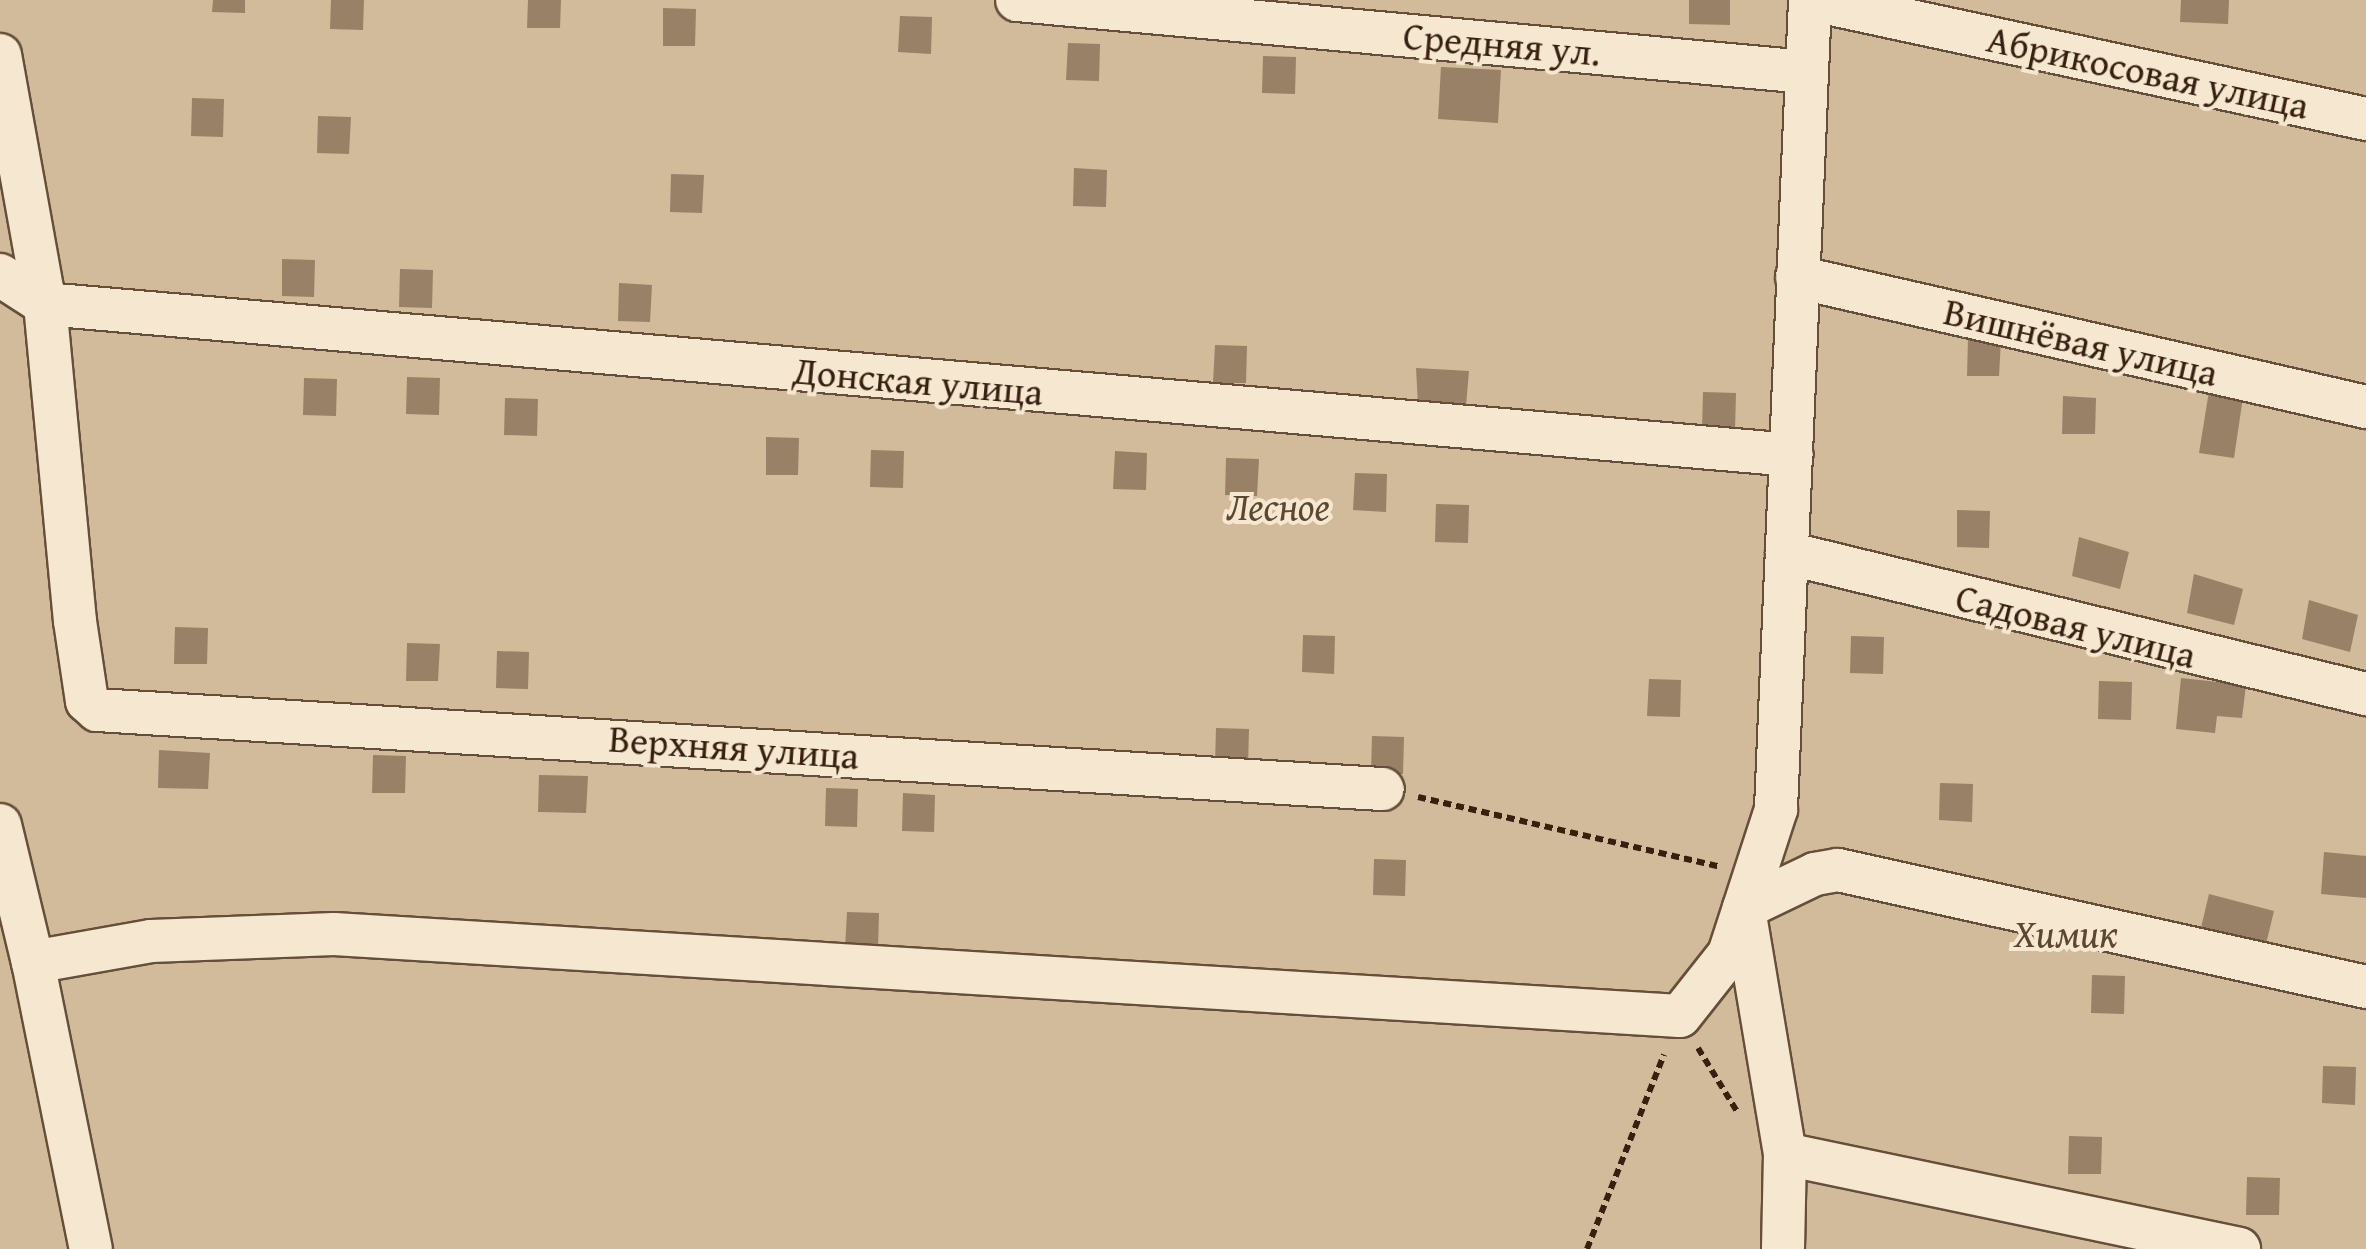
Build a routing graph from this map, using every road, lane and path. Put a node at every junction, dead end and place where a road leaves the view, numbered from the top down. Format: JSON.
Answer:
{"nodes":[{"id":1,"x":1017,"y":0,"type":"edge"},
{"id":2,"x":1812,"y":0,"type":"edge"},
{"id":3,"x":0,"y":54,"type":"edge"},
{"id":4,"x":1807,"y":72,"type":"junction"},
{"id":5,"x":2366,"y":119,"type":"edge"},
{"id":6,"x":0,"y":275,"type":"edge"},
{"id":7,"x":1796,"y":277,"type":"junction"},
{"id":8,"x":45,"y":304,"type":"junction"},
{"id":9,"x":2366,"y":407,"type":"edge"},
{"id":10,"x":1791,"y":455,"type":"junction"},
{"id":11,"x":1786,"y":553,"type":"junction"},
{"id":12,"x":2366,"y":694,"type":"edge"},
{"id":13,"x":1383,"y":789,"type":"joint"},
{"id":14,"x":0,"y":825,"type":"edge"},
{"id":15,"x":1750,"y":891,"type":"junction"},
{"id":16,"x":32,"y":962,"type":"junction"},
{"id":17,"x":2366,"y":987,"type":"edge"},
{"id":18,"x":1680,"y":1016,"type":"junction"},
{"id":19,"x":1785,"y":1154,"type":"junction"},
{"id":20,"x":91,"y":1249,"type":"edge"},
{"id":21,"x":1587,"y":1249,"type":"edge"},
{"id":22,"x":1782,"y":1249,"type":"edge"},
{"id":23,"x":2239,"y":1249,"type":"edge"}],
"edges":[{"from":1,"to":4,"type":"street","name":"Средняя ул."},
{"from":2,"to":4,"type":"street"},
{"from":2,"to":5,"type":"street","name":"Абрикосовая улица"},
{"from":3,"to":8,"type":"street"},
{"from":4,"to":7,"type":"street"},
{"from":6,"to":8,"type":"street"},
{"from":7,"to":9,"type":"street","name":"Вишнёвая улица"},
{"from":7,"to":10,"type":"street"},
{"from":8,"to":10,"type":"street","name":"Донская улица"},
{"from":8,"to":13,"type":"street","name":"Верхняя улица"},
{"from":10,"to":11,"type":"street"},
{"from":11,"to":12,"type":"street","name":"Садовая улица"},
{"from":11,"to":15,"type":"street"},
{"from":13,"to":15,"type":"path"},
{"from":14,"to":16,"type":"street"},
{"from":15,"to":17,"type":"street"},
{"from":15,"to":18,"type":"street"},
{"from":15,"to":19,"type":"street"},
{"from":16,"to":18,"type":"street"},
{"from":16,"to":20,"type":"street"},
{"from":18,"to":19,"type":"path"},
{"from":18,"to":21,"type":"path"},
{"from":19,"to":22,"type":"street"},
{"from":19,"to":23,"type":"street"}]}
